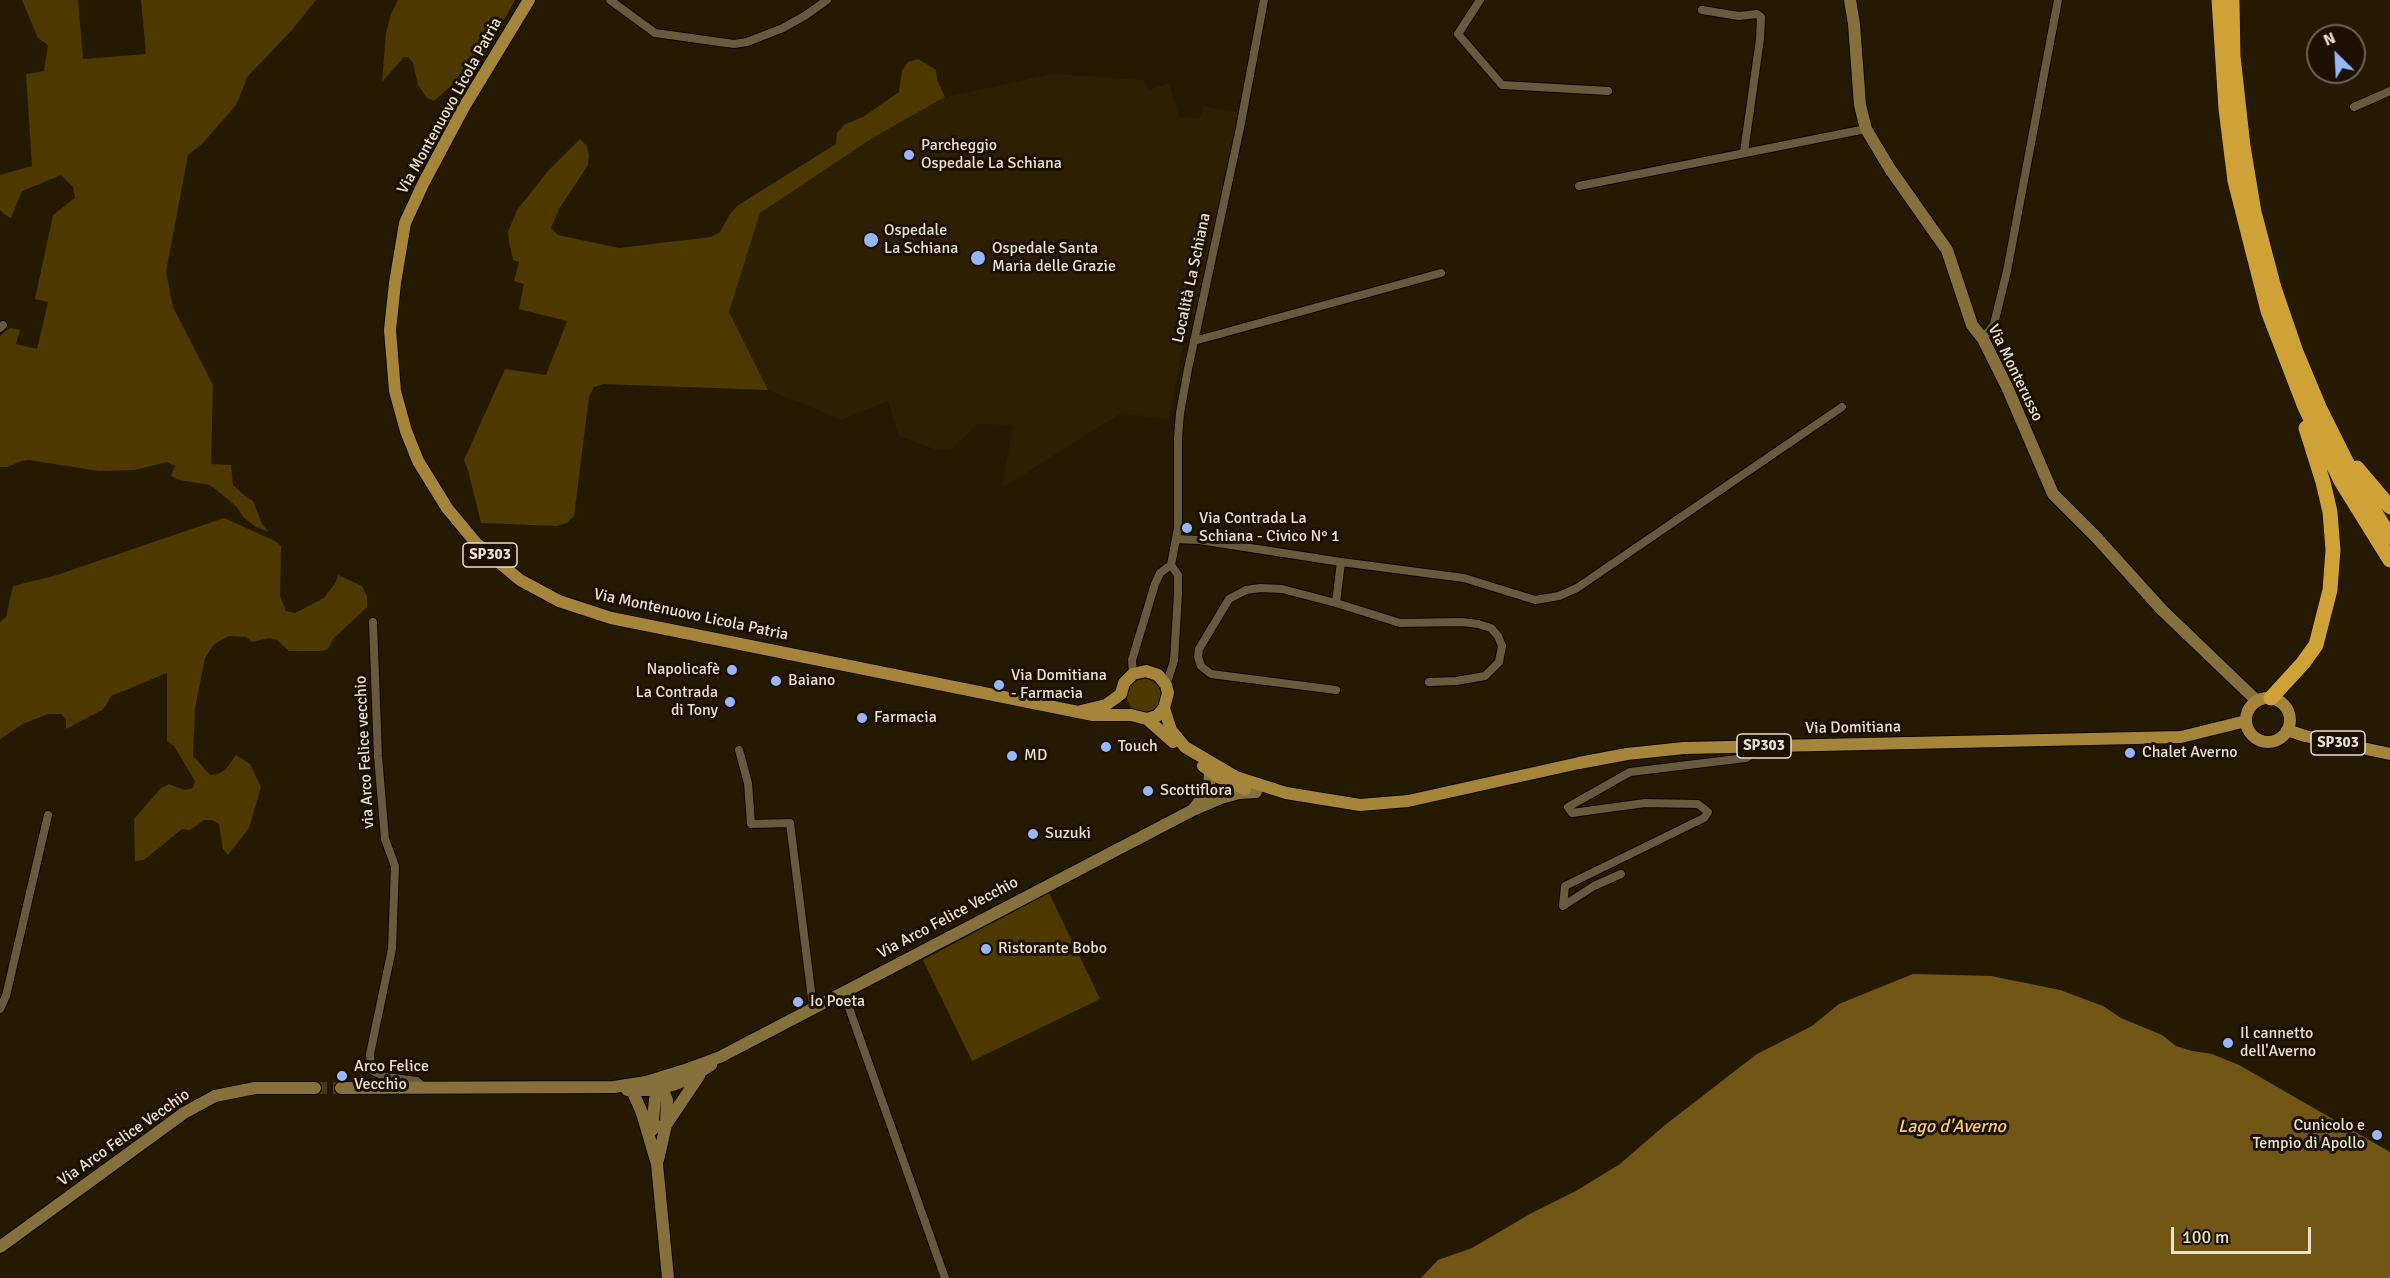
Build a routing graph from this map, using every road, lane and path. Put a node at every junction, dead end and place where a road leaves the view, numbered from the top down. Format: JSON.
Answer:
{"nodes":[{"id":1,"x":528,"y":0,"type":"edge"},
{"id":2,"x":609,"y":0,"type":"edge"},
{"id":3,"x":827,"y":0,"type":"edge"},
{"id":4,"x":1264,"y":0,"type":"edge"},
{"id":5,"x":1480,"y":0,"type":"edge"},
{"id":6,"x":1850,"y":0,"type":"edge"},
{"id":7,"x":2058,"y":0,"type":"edge"},
{"id":8,"x":2219,"y":0,"type":"edge"},
{"id":9,"x":2232,"y":0,"type":"edge"},
{"id":10,"x":1702,"y":10,"type":"dead end"},
{"id":11,"x":1608,"y":91,"type":"dead end"},
{"id":12,"x":2390,"y":91,"type":"edge"},
{"id":13,"x":2354,"y":107,"type":"dead end"},
{"id":14,"x":1866,"y":129,"type":"junction"},
{"id":15,"x":1744,"y":152,"type":"junction"},
{"id":16,"x":1579,"y":186,"type":"dead end"},
{"id":17,"x":1441,"y":273,"type":"dead end"},
{"id":18,"x":1983,"y":339,"type":"junction"},
{"id":19,"x":1194,"y":340,"type":"junction"},
{"id":20,"x":1842,"y":407,"type":"dead end"},
{"id":21,"x":2305,"y":407,"type":"junction"},
{"id":22,"x":2344,"y":460,"type":"junction"},
{"id":23,"x":2390,"y":507,"type":"edge"},
{"id":24,"x":2390,"y":537,"type":"edge"},
{"id":25,"x":1176,"y":539,"type":"junction"},
{"id":26,"x":2390,"y":560,"type":"edge"},
{"id":27,"x":1341,"y":562,"type":"junction"},
{"id":28,"x":1171,"y":565,"type":"junction"},
{"id":29,"x":1336,"y":603,"type":"junction"},
{"id":30,"x":373,"y":622,"type":"dead end"},
{"id":31,"x":1133,"y":674,"type":"junction"},
{"id":32,"x":1429,"y":682,"type":"dead end"},
{"id":33,"x":1166,"y":685,"type":"junction"},
{"id":34,"x":1336,"y":690,"type":"dead end"},
{"id":35,"x":1121,"y":694,"type":"junction"},
{"id":36,"x":2264,"y":699,"type":"junction"},
{"id":37,"x":1164,"y":708,"type":"junction"},
{"id":38,"x":1081,"y":711,"type":"junction"},
{"id":39,"x":1131,"y":715,"type":"junction"},
{"id":40,"x":1147,"y":719,"type":"junction"},
{"id":41,"x":2246,"y":721,"type":"junction"},
{"id":42,"x":2287,"y":730,"type":"junction"},
{"id":43,"x":1764,"y":746,"type":"junction"},
{"id":44,"x":740,"y":750,"type":"dead end"},
{"id":45,"x":2390,"y":754,"type":"edge"},
{"id":46,"x":1210,"y":772,"type":"junction"},
{"id":47,"x":1231,"y":777,"type":"junction"},
{"id":48,"x":1256,"y":792,"type":"junction"},
{"id":49,"x":1286,"y":793,"type":"junction"},
{"id":50,"x":1221,"y":798,"type":"junction"},
{"id":51,"x":1193,"y":810,"type":"junction"},
{"id":52,"x":48,"y":815,"type":"dead end"},
{"id":53,"x":1621,"y":874,"type":"dead end"},
{"id":54,"x":843,"y":991,"type":"junction"},
{"id":55,"x":813,"y":1007,"type":"junction"},
{"id":56,"x":0,"y":1009,"type":"edge"},
{"id":57,"x":720,"y":1057,"type":"junction"},
{"id":58,"x":707,"y":1069,"type":"junction"},
{"id":59,"x":685,"y":1070,"type":"junction"},
{"id":60,"x":646,"y":1082,"type":"junction"},
{"id":61,"x":614,"y":1087,"type":"junction"},
{"id":62,"x":315,"y":1088,"type":"tunnel mouth"},
{"id":63,"x":341,"y":1088,"type":"tunnel mouth"},
{"id":64,"x":423,"y":1088,"type":"junction"},
{"id":65,"x":662,"y":1088,"type":"junction"},
{"id":66,"x":632,"y":1090,"type":"junction"},
{"id":67,"x":642,"y":1113,"type":"junction"},
{"id":68,"x":651,"y":1124,"type":"junction"},
{"id":69,"x":666,"y":1125,"type":"junction"},
{"id":70,"x":652,"y":1144,"type":"junction"},
{"id":71,"x":657,"y":1164,"type":"junction"},
{"id":72,"x":0,"y":1247,"type":"edge"},
{"id":73,"x":668,"y":1278,"type":"edge"},
{"id":74,"x":945,"y":1278,"type":"edge"}],
"edges":[{"from":1,"to":38,"type":"main road","name":"Via Montenuovo Licola Patria","number":"SP303"},
{"from":2,"to":3,"type":"street"},
{"from":4,"to":19,"type":"street","name":"Località La Schiana"},
{"from":5,"to":11,"type":"street"},
{"from":6,"to":14,"type":"street","name":"Via Monterusso"},
{"from":7,"to":18,"type":"street"},
{"from":8,"to":21,"type":"highway"},
{"from":9,"to":22,"type":"highway"},
{"from":10,"to":15,"type":"street"},
{"from":12,"to":13,"type":"street"},
{"from":14,"to":15,"type":"street"},
{"from":14,"to":18,"type":"street","name":"Via Monterusso"},
{"from":15,"to":16,"type":"street"},
{"from":17,"to":19,"type":"street"},
{"from":18,"to":36,"type":"street","name":"Via Monterusso"},
{"from":19,"to":25,"type":"street","name":"Località La Schiana"},
{"from":20,"to":27,"type":"street"},
{"from":21,"to":26,"type":"highway"},
{"from":21,"to":36,"type":"highway"},
{"from":22,"to":23,"type":"highway"},
{"from":22,"to":24,"type":"highway"},
{"from":25,"to":27,"type":"street"},
{"from":25,"to":28,"type":"street","name":"Località La Schiana"},
{"from":27,"to":29,"type":"street"},
{"from":28,"to":31,"type":"street","name":"Località La Schiana"},
{"from":28,"to":33,"type":"street","name":"Località La Schiana"},
{"from":29,"to":32,"type":"street"},
{"from":29,"to":34,"type":"street"},
{"from":30,"to":64,"type":"street","name":"via Arco Felice vecchio"},
{"from":31,"to":33,"type":"main road"},
{"from":31,"to":35,"type":"main road"},
{"from":33,"to":37,"type":"main road"},
{"from":35,"to":38,"type":"main road","name":"Via Montenuovo Licola Patria"},
{"from":35,"to":39,"type":"main road"},
{"from":36,"to":41,"type":"main road"},
{"from":36,"to":42,"type":"main road"},
{"from":37,"to":40,"type":"main road"},
{"from":37,"to":47,"type":"main road","name":"Via Domitiana"},
{"from":38,"to":39,"type":"main road","name":"Via Montenuovo Licola Patria"},
{"from":39,"to":40,"type":"main road","name":"Via Montenuovo Licola Patria"},
{"from":40,"to":46,"type":"main road","name":"Via Domitiana"},
{"from":41,"to":42,"type":"main road"},
{"from":41,"to":43,"type":"main road","name":"Via Domitiana","number":"SP303"},
{"from":42,"to":45,"type":"main road","number":"SP303"},
{"from":43,"to":49,"type":"main road","name":"Via Domitiana","number":"SP303"},
{"from":43,"to":53,"type":"street"},
{"from":44,"to":55,"type":"street"},
{"from":46,"to":47,"type":"main road","name":"Via Domitiana"},
{"from":46,"to":51,"type":"street","name":"Via Arco Felice Vecchio"},
{"from":47,"to":48,"type":"main road","name":"Via Domitiana"},
{"from":47,"to":49,"type":"main road","name":"Via Domitiana","number":"SP303"},
{"from":47,"to":50,"type":"street"},
{"from":48,"to":49,"type":"main road","name":"Via Domitiana"},
{"from":48,"to":50,"type":"street","name":"Via Arco Felice Vecchio"},
{"from":50,"to":51,"type":"street","name":"Via Arco Felice Vecchio"},
{"from":51,"to":54,"type":"street","name":"Via Arco Felice Vecchio"},
{"from":52,"to":56,"type":"street"},
{"from":54,"to":55,"type":"street","name":"Via Arco Felice Vecchio"},
{"from":54,"to":74,"type":"street"},
{"from":55,"to":57,"type":"street","name":"Via Arco Felice Vecchio"},
{"from":57,"to":58,"type":"street"},
{"from":57,"to":59,"type":"street"},
{"from":58,"to":65,"type":"street"},
{"from":58,"to":69,"type":"street"},
{"from":59,"to":60,"type":"street"},
{"from":59,"to":65,"type":"street"},
{"from":60,"to":61,"type":"street"},
{"from":60,"to":65,"type":"street"},
{"from":61,"to":64,"type":"street"},
{"from":61,"to":66,"type":"street"},
{"from":62,"to":72,"type":"street","name":"Via Arco Felice Vecchio"},
{"from":63,"to":64,"type":"street"},
{"from":65,"to":66,"type":"street"},
{"from":65,"to":68,"type":"street"},
{"from":65,"to":69,"type":"street"},
{"from":66,"to":67,"type":"street"},
{"from":67,"to":68,"type":"street"},
{"from":67,"to":70,"type":"street"},
{"from":68,"to":69,"type":"street"},
{"from":68,"to":70,"type":"street"},
{"from":69,"to":71,"type":"street"},
{"from":70,"to":71,"type":"street"},
{"from":71,"to":73,"type":"street"}]}
